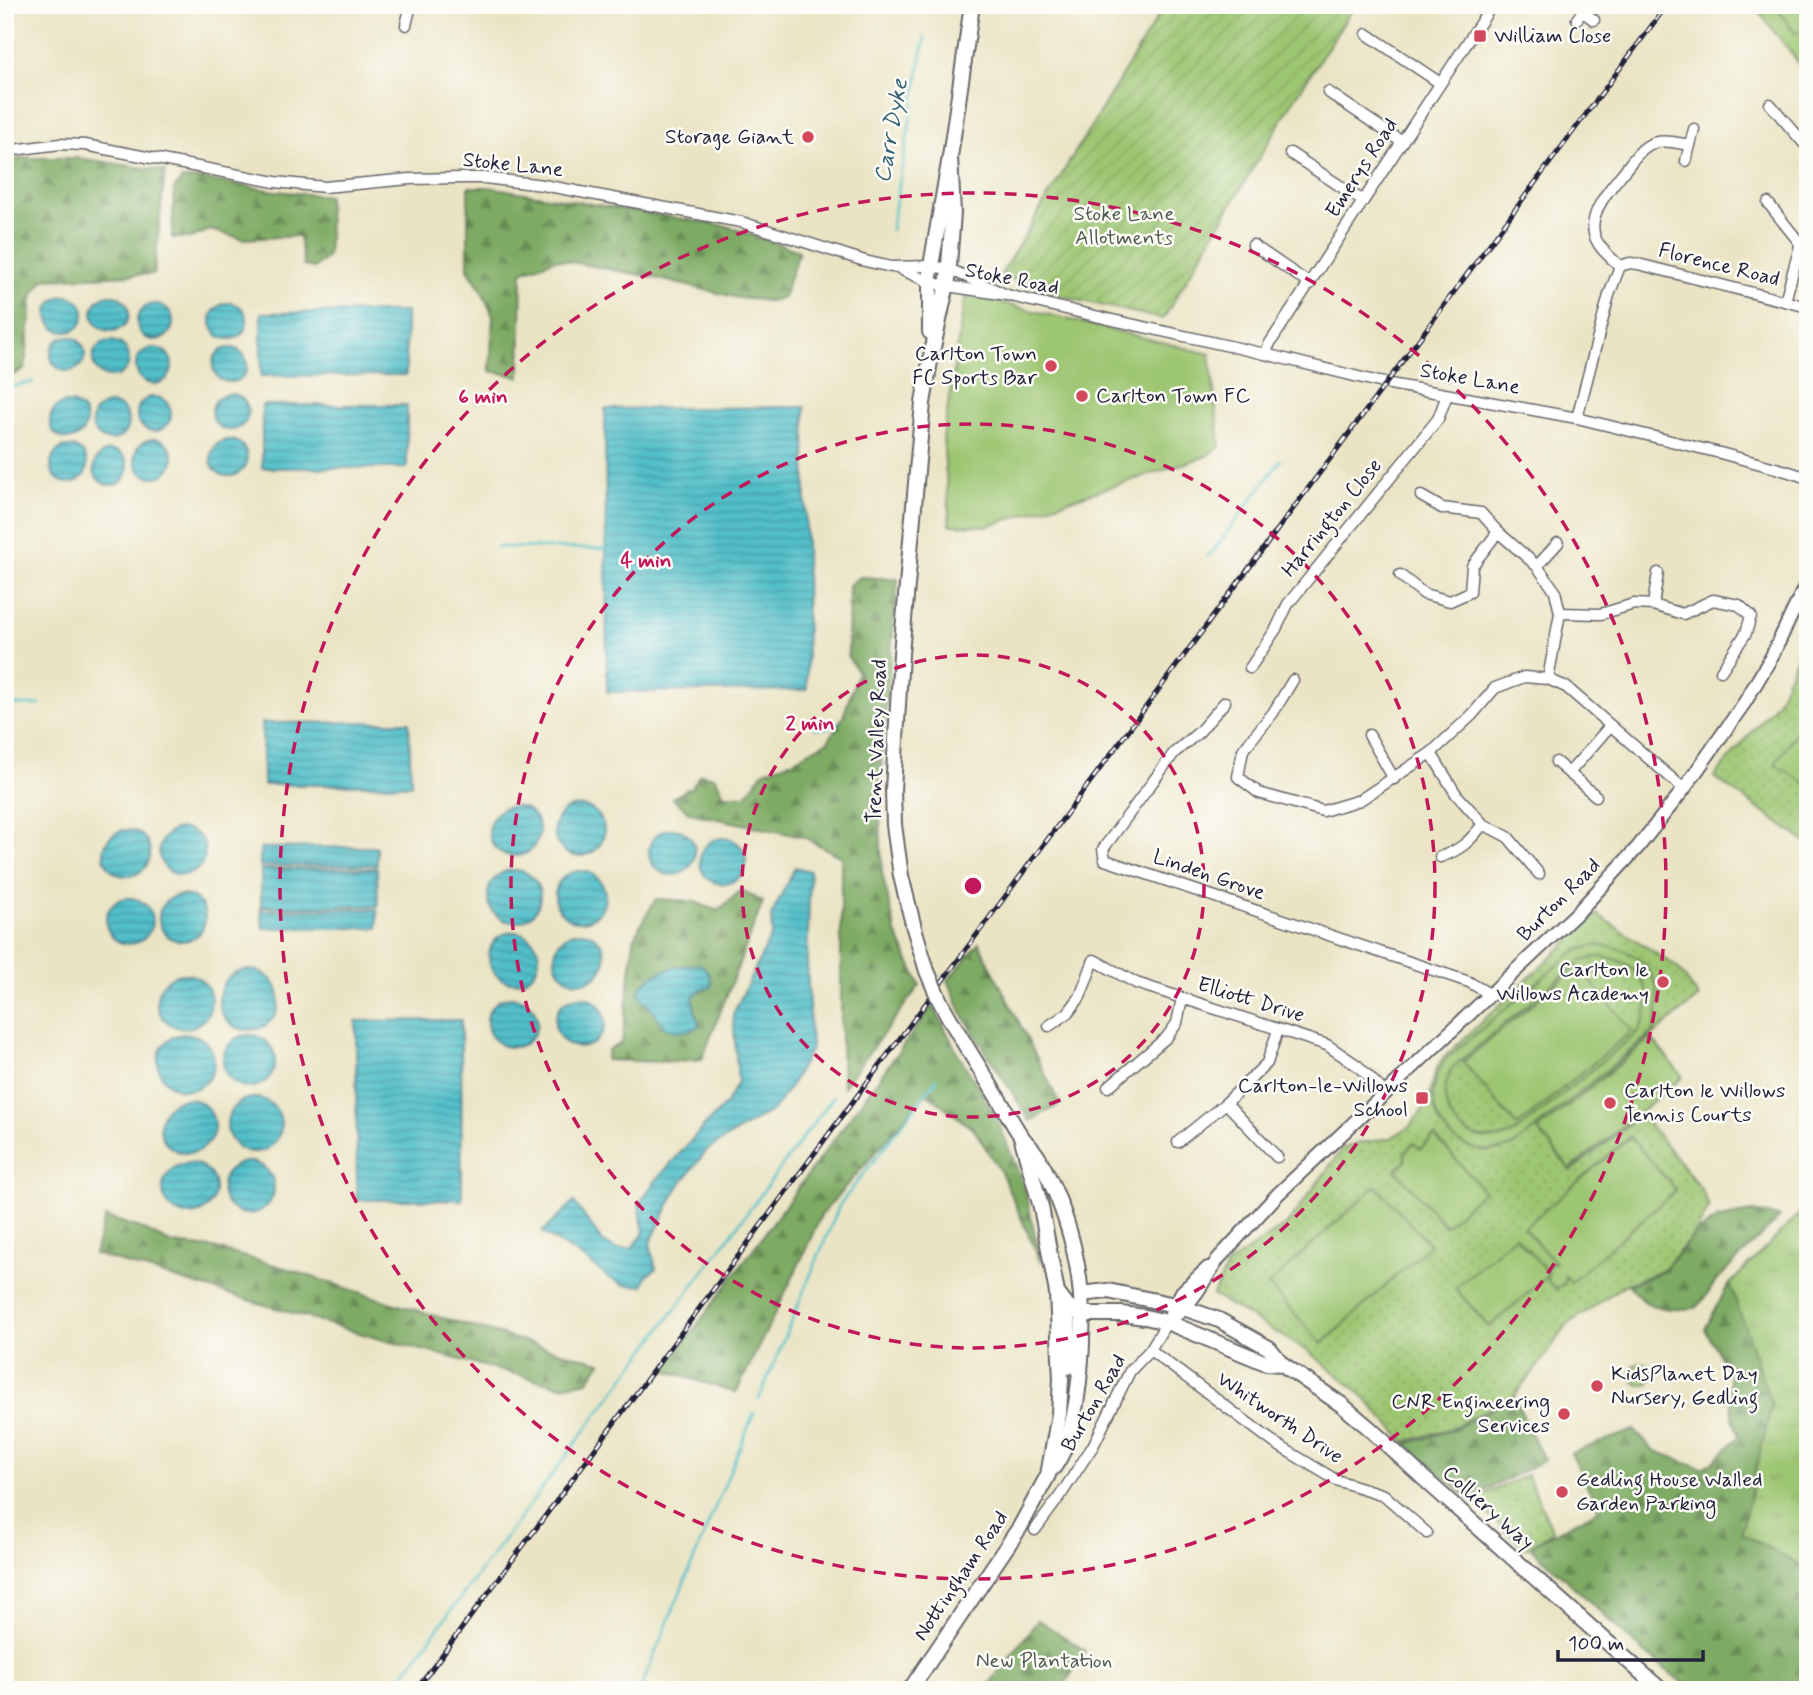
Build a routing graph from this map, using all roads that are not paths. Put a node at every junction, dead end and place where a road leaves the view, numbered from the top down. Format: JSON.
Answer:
{"nodes":[{"id":1,"x":972,"y":5,"type":"edge"},
{"id":2,"x":1492,"y":5,"type":"edge"},
{"id":3,"x":409,"y":6,"type":"edge"},
{"id":4,"x":1582,"y":12,"type":"edge"},
{"id":5,"x":1594,"y":20,"type":"dead end"},
{"id":6,"x":406,"y":25,"type":"dead end"},
{"id":7,"x":1367,"y":34,"type":"dead end"},
{"id":8,"x":1440,"y":83,"type":"junction"},
{"id":9,"x":1328,"y":92,"type":"dead end"},
{"id":10,"x":1770,"y":104,"type":"dead end"},
{"id":11,"x":1694,"y":130,"type":"dead end"},
{"id":12,"x":1402,"y":142,"type":"junction"},
{"id":13,"x":1690,"y":145,"type":"junction"},
{"id":14,"x":1808,"y":148,"type":"edge"},
{"id":15,"x":5,"y":151,"type":"edge"},
{"id":16,"x":1290,"y":153,"type":"dead end"},
{"id":17,"x":950,"y":158,"type":"junction"},
{"id":18,"x":1686,"y":160,"type":"dead end"},
{"id":19,"x":1363,"y":201,"type":"junction"},
{"id":20,"x":1768,"y":203,"type":"dead end"},
{"id":21,"x":1253,"y":245,"type":"dead end"},
{"id":22,"x":931,"y":266,"type":"junction"},
{"id":23,"x":1620,"y":267,"type":"junction"},
{"id":24,"x":895,"y":268,"type":"junction"},
{"id":25,"x":949,"y":269,"type":"junction"},
{"id":26,"x":930,"y":282,"type":"junction"},
{"id":27,"x":1310,"y":284,"type":"junction"},
{"id":28,"x":947,"y":286,"type":"junction"},
{"id":29,"x":1007,"y":295,"type":"junction"},
{"id":30,"x":1786,"y":301,"type":"junction"},
{"id":31,"x":1808,"y":307,"type":"edge"},
{"id":32,"x":1124,"y":322,"type":"joint"},
{"id":33,"x":1265,"y":354,"type":"junction"},
{"id":34,"x":930,"y":361,"type":"junction"},
{"id":35,"x":1447,"y":395,"type":"junction"},
{"id":36,"x":1577,"y":418,"type":"junction"},
{"id":37,"x":1808,"y":478,"type":"edge"},
{"id":38,"x":1421,"y":496,"type":"dead end"},
{"id":39,"x":1498,"y":532,"type":"junction"},
{"id":40,"x":1558,"y":543,"type":"dead end"},
{"id":41,"x":1537,"y":566,"type":"junction"},
{"id":42,"x":1658,"y":573,"type":"dead end"},
{"id":43,"x":1400,"y":575,"type":"dead end"},
{"id":44,"x":1808,"y":580,"type":"edge"},
{"id":45,"x":1653,"y":606,"type":"junction"},
{"id":46,"x":1560,"y":613,"type":"junction"},
{"id":47,"x":1250,"y":668,"type":"dead end"},
{"id":48,"x":1721,"y":671,"type":"dead end"},
{"id":49,"x":1548,"y":679,"type":"junction"},
{"id":50,"x":1293,"y":680,"type":"dead end"},
{"id":51,"x":1225,"y":702,"type":"dead end"},
{"id":52,"x":1610,"y":726,"type":"junction"},
{"id":53,"x":1369,"y":735,"type":"dead end"},
{"id":54,"x":1431,"y":753,"type":"junction"},
{"id":55,"x":1556,"y":762,"type":"dead end"},
{"id":56,"x":1569,"y":773,"type":"junction"},
{"id":57,"x":1394,"y":779,"type":"junction"},
{"id":58,"x":1684,"y":789,"type":"junction"},
{"id":59,"x":1596,"y":796,"type":"dead end"},
{"id":60,"x":1483,"y":824,"type":"junction"},
{"id":61,"x":1454,"y":865,"type":"dead end"},
{"id":62,"x":1539,"y":874,"type":"dead end"},
{"id":63,"x":1491,"y":995,"type":"junction"},
{"id":64,"x":1182,"y":998,"type":"junction"},
{"id":65,"x":1049,"y":1026,"type":"dead end"},
{"id":66,"x":1278,"y":1030,"type":"junction"},
{"id":67,"x":1108,"y":1087,"type":"dead end"},
{"id":68,"x":1386,"y":1094,"type":"junction"},
{"id":69,"x":1226,"y":1103,"type":"junction"},
{"id":70,"x":1021,"y":1136,"type":"junction"},
{"id":71,"x":1178,"y":1142,"type":"dead end"},
{"id":72,"x":1277,"y":1157,"type":"dead end"},
{"id":73,"x":1056,"y":1293,"type":"junction"},
{"id":74,"x":1081,"y":1294,"type":"junction"},
{"id":75,"x":1067,"y":1306,"type":"junction"},
{"id":76,"x":1180,"y":1306,"type":"junction"},
{"id":77,"x":1082,"y":1314,"type":"junction"},
{"id":78,"x":1167,"y":1322,"type":"junction"},
{"id":79,"x":1150,"y":1350,"type":"junction"},
{"id":80,"x":1282,"y":1364,"type":"junction"},
{"id":81,"x":1060,"y":1394,"type":"junction"},
{"id":82,"x":1046,"y":1480,"type":"junction"},
{"id":83,"x":1035,"y":1530,"type":"dead end"},
{"id":84,"x":1427,"y":1533,"type":"dead end"},
{"id":85,"x":911,"y":1690,"type":"edge"},
{"id":86,"x":1661,"y":1690,"type":"edge"}],
"edges":[{"from":1,"to":17,"type":"main road","name":"Trent Valley Road"},
{"from":2,"to":8,"type":"street","name":"Emerys Road"},
{"from":3,"to":6,"type":"street"},
{"from":4,"to":5,"type":"street"},
{"from":7,"to":8,"type":"street"},
{"from":8,"to":12,"type":"street","name":"Emerys Road"},
{"from":9,"to":12,"type":"street"},
{"from":10,"to":14,"type":"street"},
{"from":11,"to":13,"type":"street"},
{"from":12,"to":19,"type":"street","name":"Emerys Road"},
{"from":13,"to":18,"type":"street"},
{"from":13,"to":23,"type":"street"},
{"from":15,"to":24,"type":"street","name":"Stoke Lane"},
{"from":16,"to":19,"type":"street"},
{"from":17,"to":22,"type":"main road","name":"Trent Valley Road"},
{"from":17,"to":25,"type":"main road","name":"Trent Valley Road"},
{"from":19,"to":27,"type":"street","name":"Emerys Road"},
{"from":20,"to":30,"type":"street"},
{"from":21,"to":27,"type":"street"},
{"from":22,"to":24,"type":"street","name":"Stoke Lane"},
{"from":22,"to":25,"type":"street","name":"Stoke Lane"},
{"from":22,"to":26,"type":"main road","name":"Trent Valley Road"},
{"from":23,"to":30,"type":"street","name":"Florence Road"},
{"from":23,"to":36,"type":"street"},
{"from":24,"to":26,"type":"street","name":"Stoke Road"},
{"from":25,"to":28,"type":"main road","name":"Trent Valley Road"},
{"from":25,"to":29,"type":"street","name":"Stoke Lane"},
{"from":26,"to":28,"type":"street","name":"Stoke Road"},
{"from":26,"to":34,"type":"main road","name":"Trent Valley Road"},
{"from":27,"to":33,"type":"street","name":"Emerys Road"},
{"from":28,"to":29,"type":"street","name":"Stoke Road"},
{"from":28,"to":34,"type":"main road","name":"Trent Valley Road"},
{"from":29,"to":32,"type":"street","name":"Stoke Road"},
{"from":30,"to":31,"type":"street","name":"Florence Road"},
{"from":32,"to":33,"type":"street","name":"Stoke Lane"},
{"from":33,"to":35,"type":"street","name":"Stoke Lane"},
{"from":34,"to":70,"type":"main road","name":"Trent Valley Road","bridge":true},
{"from":35,"to":36,"type":"street","name":"Stoke Lane"},
{"from":35,"to":47,"type":"street","name":"Harrington Close"},
{"from":36,"to":37,"type":"street","name":"Stoke Lane"},
{"from":38,"to":39,"type":"street"},
{"from":39,"to":41,"type":"street"},
{"from":39,"to":43,"type":"street"},
{"from":40,"to":41,"type":"street"},
{"from":41,"to":46,"type":"street"},
{"from":42,"to":45,"type":"street"},
{"from":44,"to":58,"type":"street","name":"Burton Road"},
{"from":45,"to":46,"type":"street"},
{"from":45,"to":48,"type":"street"},
{"from":46,"to":49,"type":"street"},
{"from":49,"to":52,"type":"street"},
{"from":49,"to":54,"type":"street"},
{"from":50,"to":57,"type":"street"},
{"from":51,"to":63,"type":"street","name":"Linden Grove"},
{"from":52,"to":56,"type":"street"},
{"from":52,"to":58,"type":"street"},
{"from":53,"to":57,"type":"street"},
{"from":54,"to":57,"type":"street"},
{"from":54,"to":60,"type":"street"},
{"from":55,"to":56,"type":"street"},
{"from":56,"to":59,"type":"street"},
{"from":58,"to":63,"type":"street","name":"Burton Road"},
{"from":60,"to":61,"type":"street"},
{"from":60,"to":62,"type":"street"},
{"from":63,"to":68,"type":"street","name":"Burton Road"},
{"from":64,"to":65,"type":"street","name":"Elliott Drive"},
{"from":64,"to":66,"type":"street","name":"Elliott Drive"},
{"from":64,"to":67,"type":"street"},
{"from":66,"to":68,"type":"street","name":"Elliott Drive"},
{"from":66,"to":69,"type":"street"},
{"from":68,"to":76,"type":"street","name":"Burton Road"},
{"from":69,"to":71,"type":"street"},
{"from":69,"to":72,"type":"street"},
{"from":70,"to":73,"type":"main road","name":"Trent Valley Road"},
{"from":70,"to":74,"type":"main road","name":"Trent Valley Road"},
{"from":73,"to":75,"type":"main road"},
{"from":73,"to":81,"type":"main road","name":"Trent Valley Road"},
{"from":74,"to":75,"type":"main road"},
{"from":74,"to":76,"type":"main road","name":"Colliery Way"},
{"from":74,"to":77,"type":"main road","name":"Trent Valley Road"},
{"from":75,"to":77,"type":"main road"},
{"from":75,"to":81,"type":"main road"},
{"from":76,"to":78,"type":"street","name":"Burton Road"},
{"from":76,"to":80,"type":"main road","name":"Colliery Way"},
{"from":77,"to":78,"type":"main road","name":"Colliery Way"},
{"from":77,"to":82,"type":"main road","name":"Trent Valley Road"},
{"from":78,"to":79,"type":"street","name":"Burton Road"},
{"from":78,"to":80,"type":"main road","name":"Colliery Way"},
{"from":79,"to":83,"type":"street","name":"Burton Road"},
{"from":79,"to":84,"type":"street","name":"Whitworth Drive"},
{"from":80,"to":86,"type":"main road","name":"Colliery Way"},
{"from":81,"to":82,"type":"main road","name":"Trent Valley Road"},
{"from":82,"to":85,"type":"main road","name":"Nottingham Road"}]}
